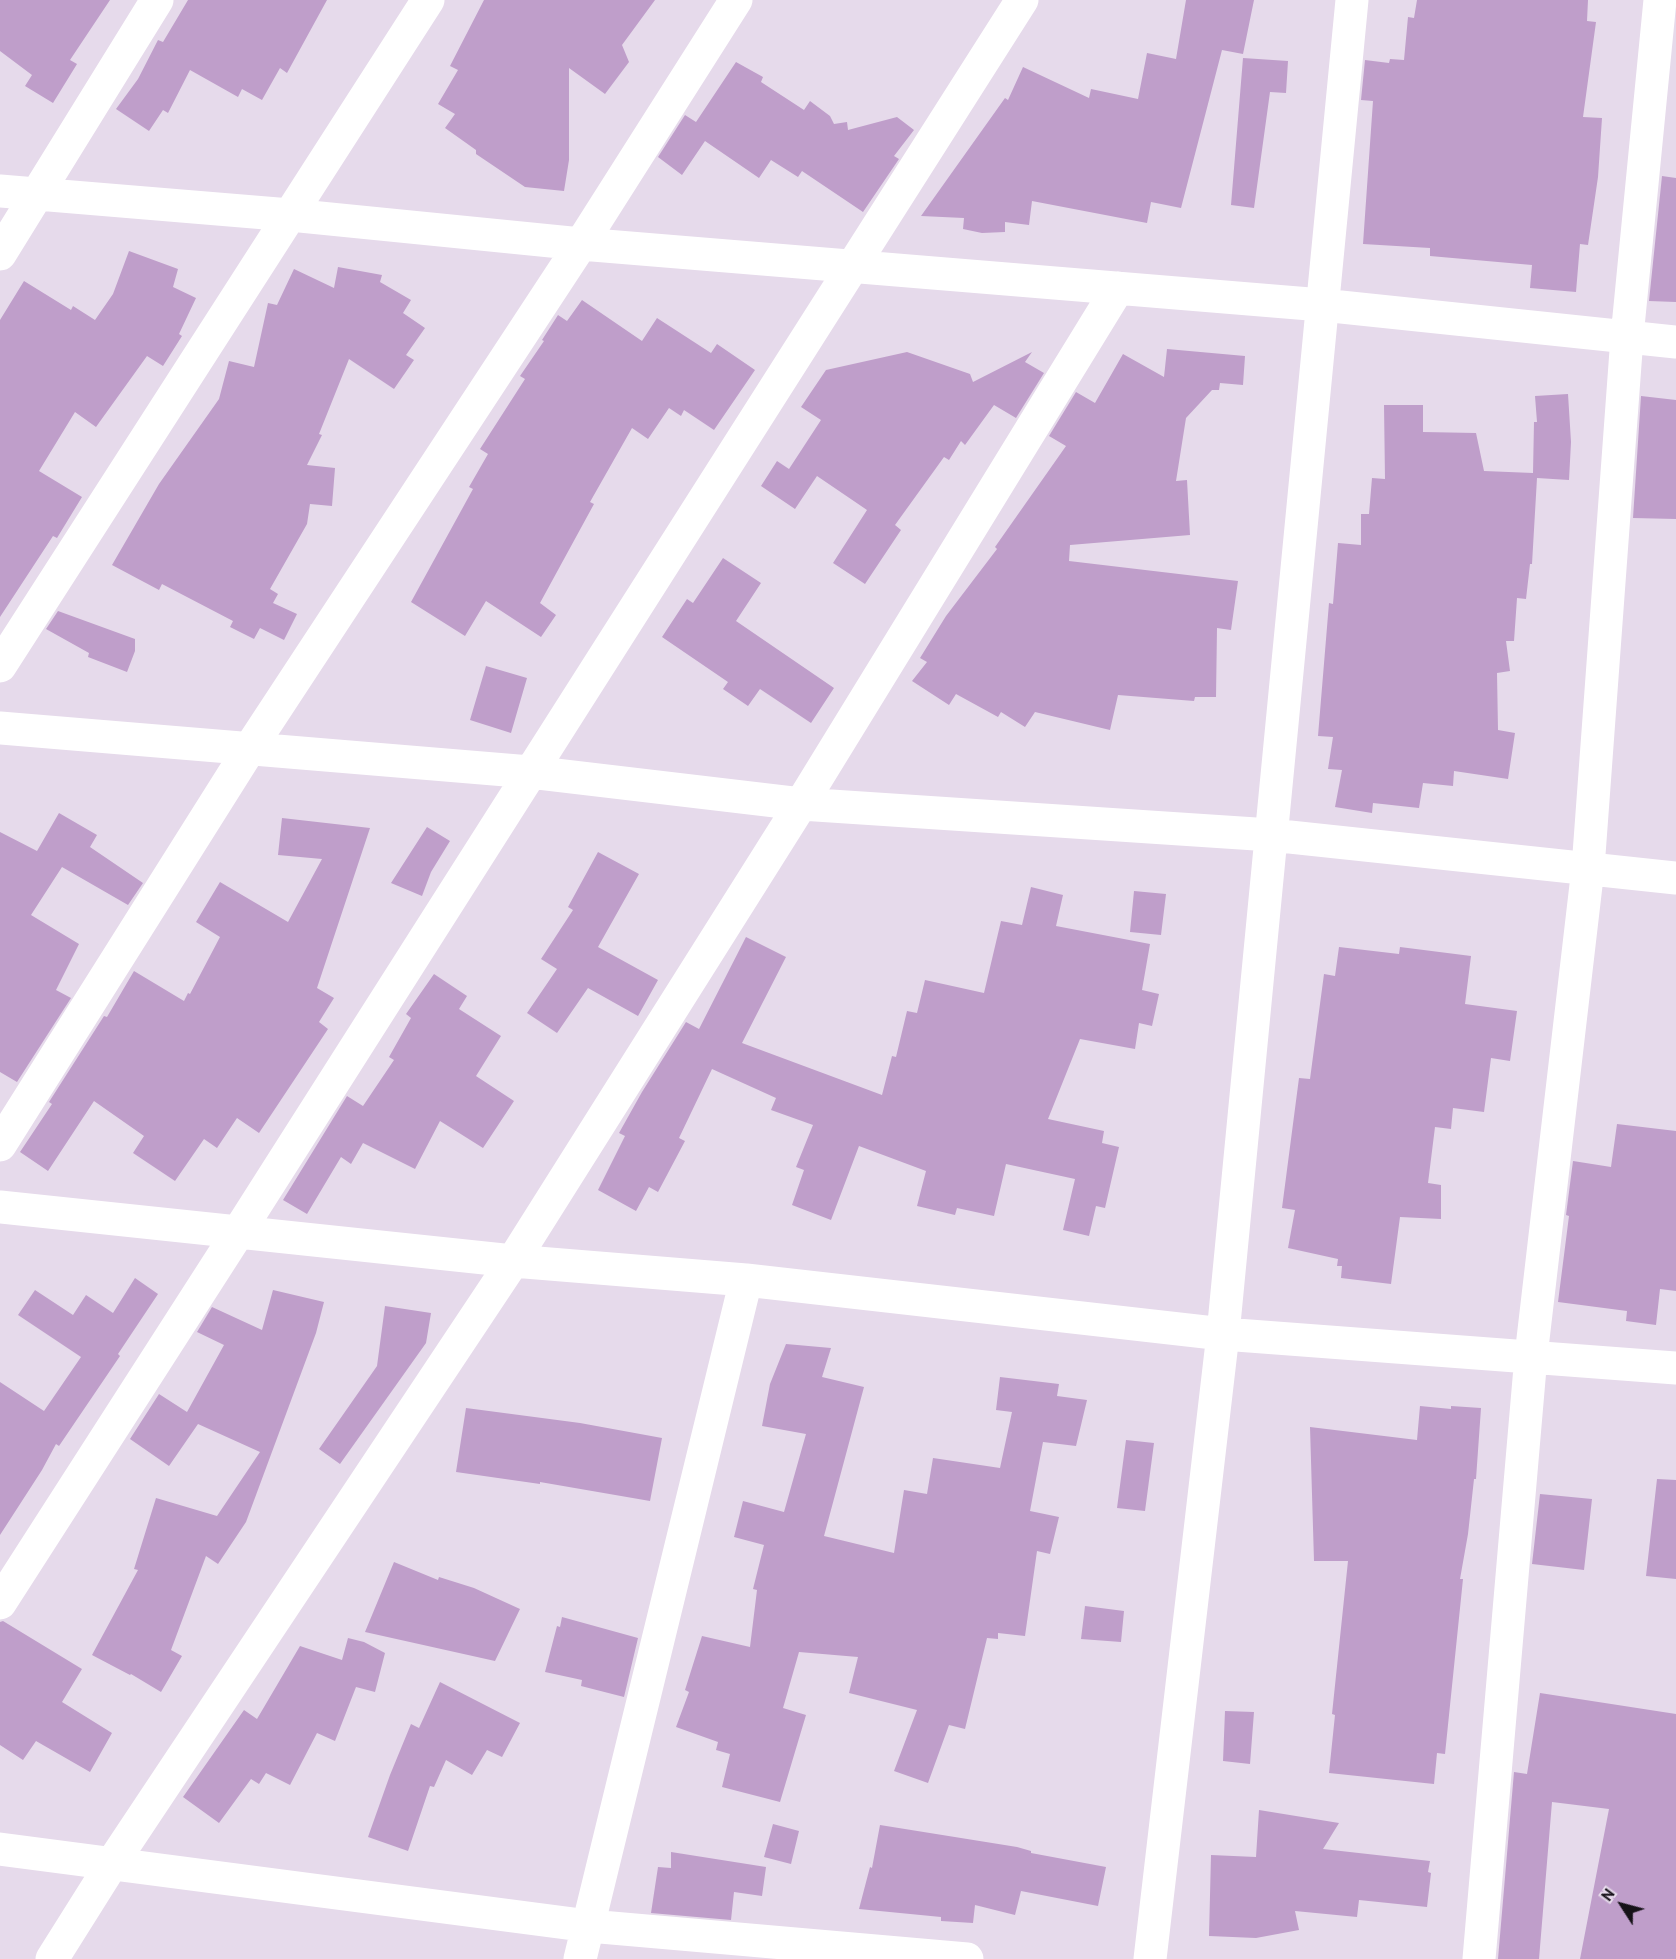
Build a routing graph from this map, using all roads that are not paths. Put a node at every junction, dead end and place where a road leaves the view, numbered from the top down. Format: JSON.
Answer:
{"nodes":[{"id":1,"x":158,"y":0,"type":"edge"},
{"id":2,"x":428,"y":0,"type":"edge"},
{"id":3,"x":736,"y":0,"type":"edge"},
{"id":4,"x":1022,"y":0,"type":"edge"},
{"id":5,"x":1352,"y":0,"type":"edge"},
{"id":6,"x":1660,"y":0,"type":"edge"},
{"id":7,"x":0,"y":191,"type":"edge"},
{"id":8,"x":37,"y":195,"type":"junction"},
{"id":9,"x":290,"y":215,"type":"junction"},
{"id":10,"x":581,"y":244,"type":"junction"},
{"id":11,"x":0,"y":254,"type":"edge"},
{"id":12,"x":853,"y":266,"type":"junction"},
{"id":13,"x":1118,"y":288,"type":"junction"},
{"id":14,"x":1322,"y":305,"type":"junction"},
{"id":15,"x":1627,"y":337,"type":"junction"},
{"id":16,"x":1676,"y":342,"type":"edge"},
{"id":17,"x":0,"y":666,"type":"edge"},
{"id":18,"x":0,"y":728,"type":"edge"},
{"id":19,"x":250,"y":748,"type":"junction"},
{"id":20,"x":530,"y":772,"type":"junction"},
{"id":21,"x":801,"y":804,"type":"junction"},
{"id":22,"x":1270,"y":835,"type":"junction"},
{"id":23,"x":1588,"y":868,"type":"junction"},
{"id":24,"x":1676,"y":878,"type":"edge"},
{"id":25,"x":0,"y":1145,"type":"edge"},
{"id":26,"x":0,"y":1208,"type":"edge"},
{"id":27,"x":239,"y":1231,"type":"junction"},
{"id":28,"x":513,"y":1261,"type":"junction"},
{"id":29,"x":746,"y":1280,"type":"junction"},
{"id":30,"x":1223,"y":1334,"type":"junction"},
{"id":31,"x":1532,"y":1356,"type":"junction"},
{"id":32,"x":1676,"y":1368,"type":"edge"},
{"id":33,"x":0,"y":1603,"type":"edge"},
{"id":34,"x":0,"y":1849,"type":"edge"},
{"id":35,"x":113,"y":1863,"type":"junction"},
{"id":36,"x":589,"y":1926,"type":"junction"},
{"id":37,"x":52,"y":1959,"type":"edge"},
{"id":38,"x":580,"y":1959,"type":"edge"},
{"id":39,"x":967,"y":1959,"type":"edge"},
{"id":40,"x":1150,"y":1959,"type":"edge"},
{"id":41,"x":1479,"y":1959,"type":"edge"}],
"edges":[{"from":1,"to":8,"type":"street"},
{"from":2,"to":9,"type":"street"},
{"from":3,"to":10,"type":"street"},
{"from":4,"to":12,"type":"street"},
{"from":5,"to":14,"type":"street"},
{"from":6,"to":15,"type":"street"},
{"from":7,"to":8,"type":"street"},
{"from":8,"to":9,"type":"street"},
{"from":8,"to":11,"type":"street"},
{"from":9,"to":10,"type":"street"},
{"from":9,"to":17,"type":"street"},
{"from":10,"to":12,"type":"street"},
{"from":10,"to":19,"type":"street"},
{"from":12,"to":13,"type":"street"},
{"from":12,"to":20,"type":"street"},
{"from":13,"to":14,"type":"street"},
{"from":13,"to":21,"type":"street"},
{"from":14,"to":15,"type":"street"},
{"from":14,"to":22,"type":"street"},
{"from":15,"to":16,"type":"street"},
{"from":15,"to":23,"type":"street"},
{"from":18,"to":19,"type":"street"},
{"from":19,"to":20,"type":"street"},
{"from":19,"to":25,"type":"street"},
{"from":20,"to":21,"type":"street"},
{"from":20,"to":27,"type":"street"},
{"from":21,"to":22,"type":"street"},
{"from":21,"to":28,"type":"street"},
{"from":22,"to":23,"type":"street"},
{"from":22,"to":30,"type":"street"},
{"from":23,"to":24,"type":"street"},
{"from":23,"to":31,"type":"street"},
{"from":26,"to":27,"type":"street"},
{"from":27,"to":28,"type":"street"},
{"from":27,"to":33,"type":"street"},
{"from":28,"to":29,"type":"street"},
{"from":28,"to":35,"type":"street"},
{"from":29,"to":30,"type":"street"},
{"from":29,"to":36,"type":"street"},
{"from":30,"to":31,"type":"street"},
{"from":30,"to":40,"type":"street"},
{"from":31,"to":32,"type":"street"},
{"from":31,"to":41,"type":"street"},
{"from":34,"to":35,"type":"street"},
{"from":35,"to":36,"type":"street"},
{"from":35,"to":37,"type":"street"},
{"from":36,"to":38,"type":"street"},
{"from":36,"to":39,"type":"street"}]}
